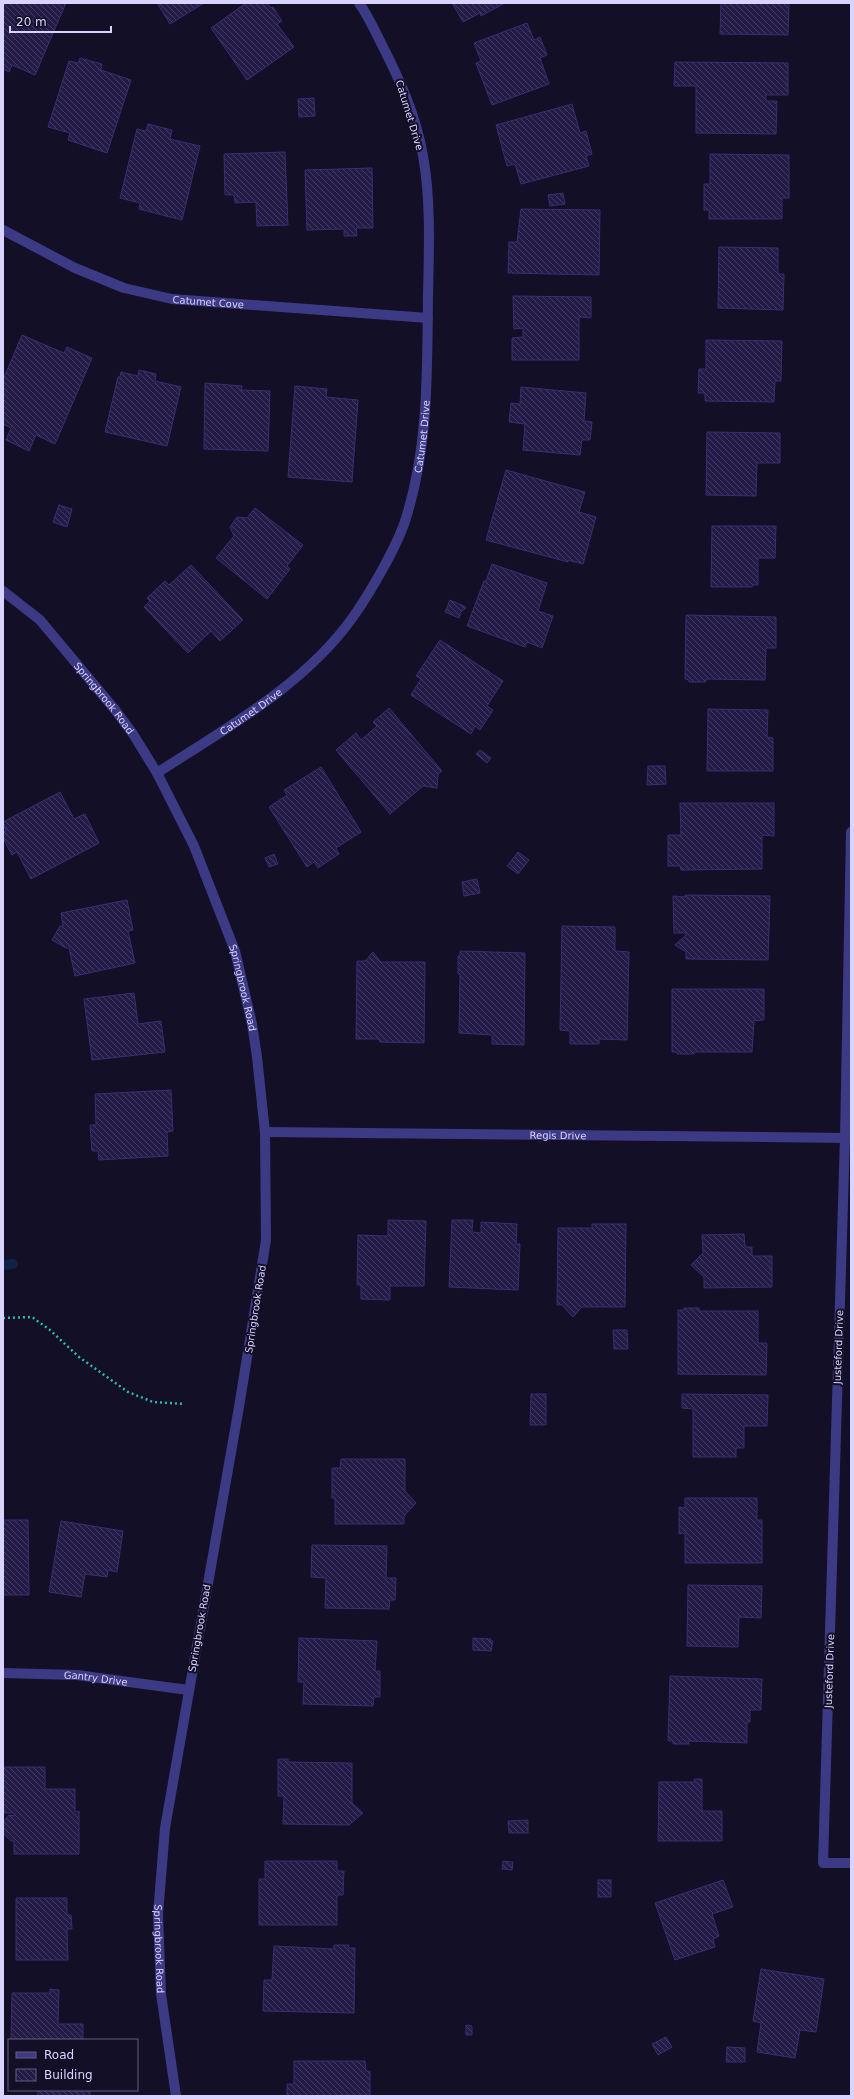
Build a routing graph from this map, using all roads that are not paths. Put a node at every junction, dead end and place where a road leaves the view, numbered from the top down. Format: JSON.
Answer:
{"nodes":[{"id":1,"x":359,"y":3,"type":"edge"},
{"id":2,"x":3,"y":230,"type":"edge"},
{"id":3,"x":428,"y":318,"type":"junction"},
{"id":4,"x":3,"y":591,"type":"edge"},
{"id":5,"x":157,"y":773,"type":"junction"},
{"id":6,"x":851,"y":832,"type":"edge"},
{"id":7,"x":265,"y":1132,"type":"junction"},
{"id":8,"x":848,"y":1137,"type":"edge"},
{"id":9,"x":3,"y":1673,"type":"edge"},
{"id":10,"x":188,"y":1690,"type":"junction"},
{"id":11,"x":851,"y":1863,"type":"edge"},
{"id":12,"x":176,"y":2096,"type":"edge"}],
"edges":[{"from":1,"to":3,"type":"street","name":"Catumet Drive"},
{"from":2,"to":3,"type":"street","name":"Catumet Cove"},
{"from":3,"to":5,"type":"street","name":"Catumet Drive"},
{"from":4,"to":5,"type":"street","name":"Springbrook Road"},
{"from":5,"to":7,"type":"street","name":"Springbrook Road"},
{"from":6,"to":8,"type":"street","name":"Justeford Drive"},
{"from":7,"to":8,"type":"street","name":"Regis Drive"},
{"from":7,"to":10,"type":"street","name":"Springbrook Road"},
{"from":8,"to":11,"type":"street","name":"Justeford Drive"},
{"from":9,"to":10,"type":"street","name":"Gantry Drive"},
{"from":10,"to":12,"type":"street","name":"Springbrook Road"}]}
